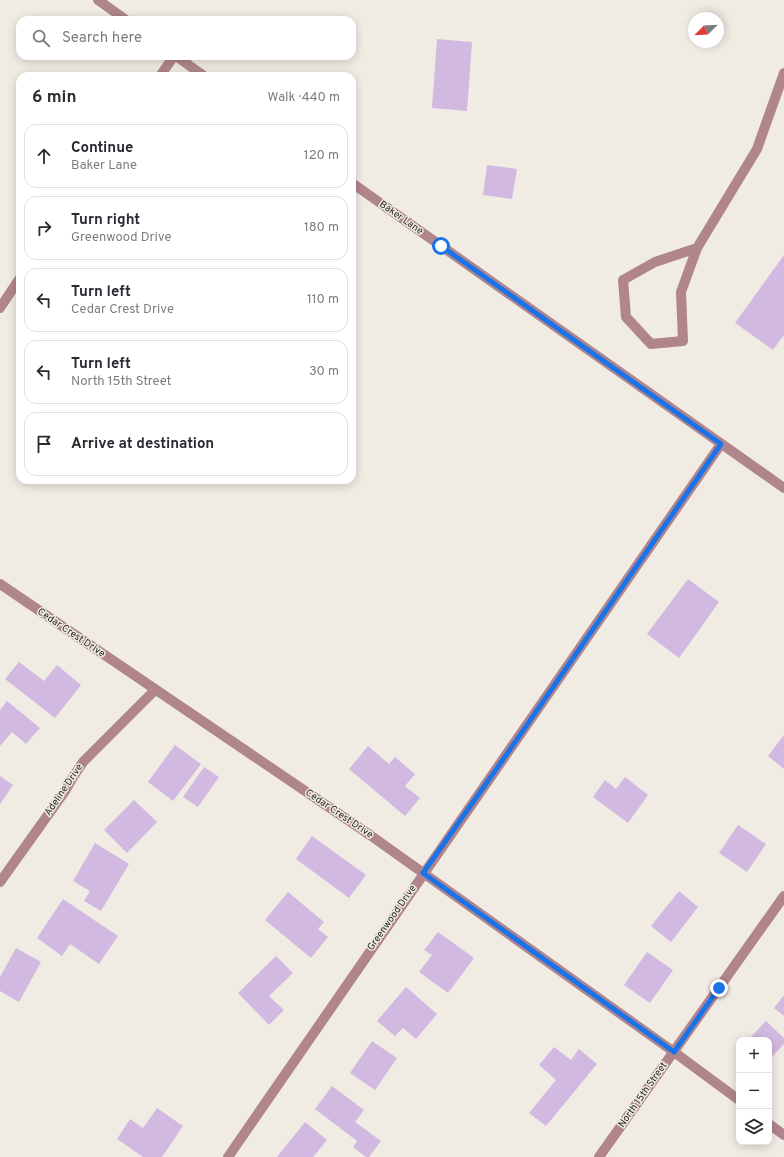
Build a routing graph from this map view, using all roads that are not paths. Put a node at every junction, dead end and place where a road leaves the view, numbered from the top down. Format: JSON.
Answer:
{"nodes":[{"id":1,"x":98,"y":0,"type":"edge"},
{"id":2,"x":120,"y":16,"type":"edge"},
{"id":3,"x":172,"y":60,"type":"edge"},
{"id":4,"x":181,"y":60,"type":"edge"},
{"id":5,"x":163,"y":72,"type":"edge"},
{"id":6,"x":198,"y":72,"type":"edge"},
{"id":7,"x":784,"y":73,"type":"edge"},
{"id":8,"x":356,"y":186,"type":"edge"},
{"id":9,"x":697,"y":248,"type":"junction"},
{"id":10,"x":16,"y":284,"type":"edge"},
{"id":11,"x":0,"y":308,"type":"edge"},
{"id":12,"x":721,"y":444,"type":"junction"},
{"id":13,"x":784,"y":488,"type":"edge"},
{"id":14,"x":0,"y":584,"type":"edge"},
{"id":15,"x":155,"y":690,"type":"junction"},
{"id":16,"x":423,"y":873,"type":"junction"},
{"id":17,"x":0,"y":882,"type":"edge"},
{"id":18,"x":784,"y":896,"type":"edge"},
{"id":19,"x":674,"y":1052,"type":"junction"},
{"id":20,"x":736,"y":1098,"type":"edge"},
{"id":21,"x":772,"y":1126,"type":"edge"},
{"id":22,"x":784,"y":1136,"type":"edge"},
{"id":23,"x":228,"y":1157,"type":"edge"},
{"id":24,"x":599,"y":1157,"type":"edge"}],
"edges":[{"from":1,"to":2,"type":"street"},
{"from":3,"to":5,"type":"street"},
{"from":4,"to":6,"type":"street"},
{"from":7,"to":9,"type":"street"},
{"from":8,"to":12,"type":"street","name":"Baker Lane"},
{"from":9,"to":9,"type":"street"},
{"from":10,"to":11,"type":"street"},
{"from":12,"to":13,"type":"street","name":"Baker Lane"},
{"from":12,"to":16,"type":"street","name":"Greenwood Drive"},
{"from":14,"to":15,"type":"street","name":"Cedar Crest Drive"},
{"from":15,"to":16,"type":"street","name":"Cedar Crest Drive"},
{"from":15,"to":17,"type":"street","name":"Adeline Drive"},
{"from":16,"to":19,"type":"street","name":"Cedar Crest Drive"},
{"from":16,"to":23,"type":"street","name":"Greenwood Drive"},
{"from":18,"to":19,"type":"street","name":"North 15th Street"},
{"from":19,"to":20,"type":"street","name":"Cedar Crest Drive"},
{"from":19,"to":24,"type":"street","name":"North 15th Street"},
{"from":21,"to":22,"type":"street"}]}
